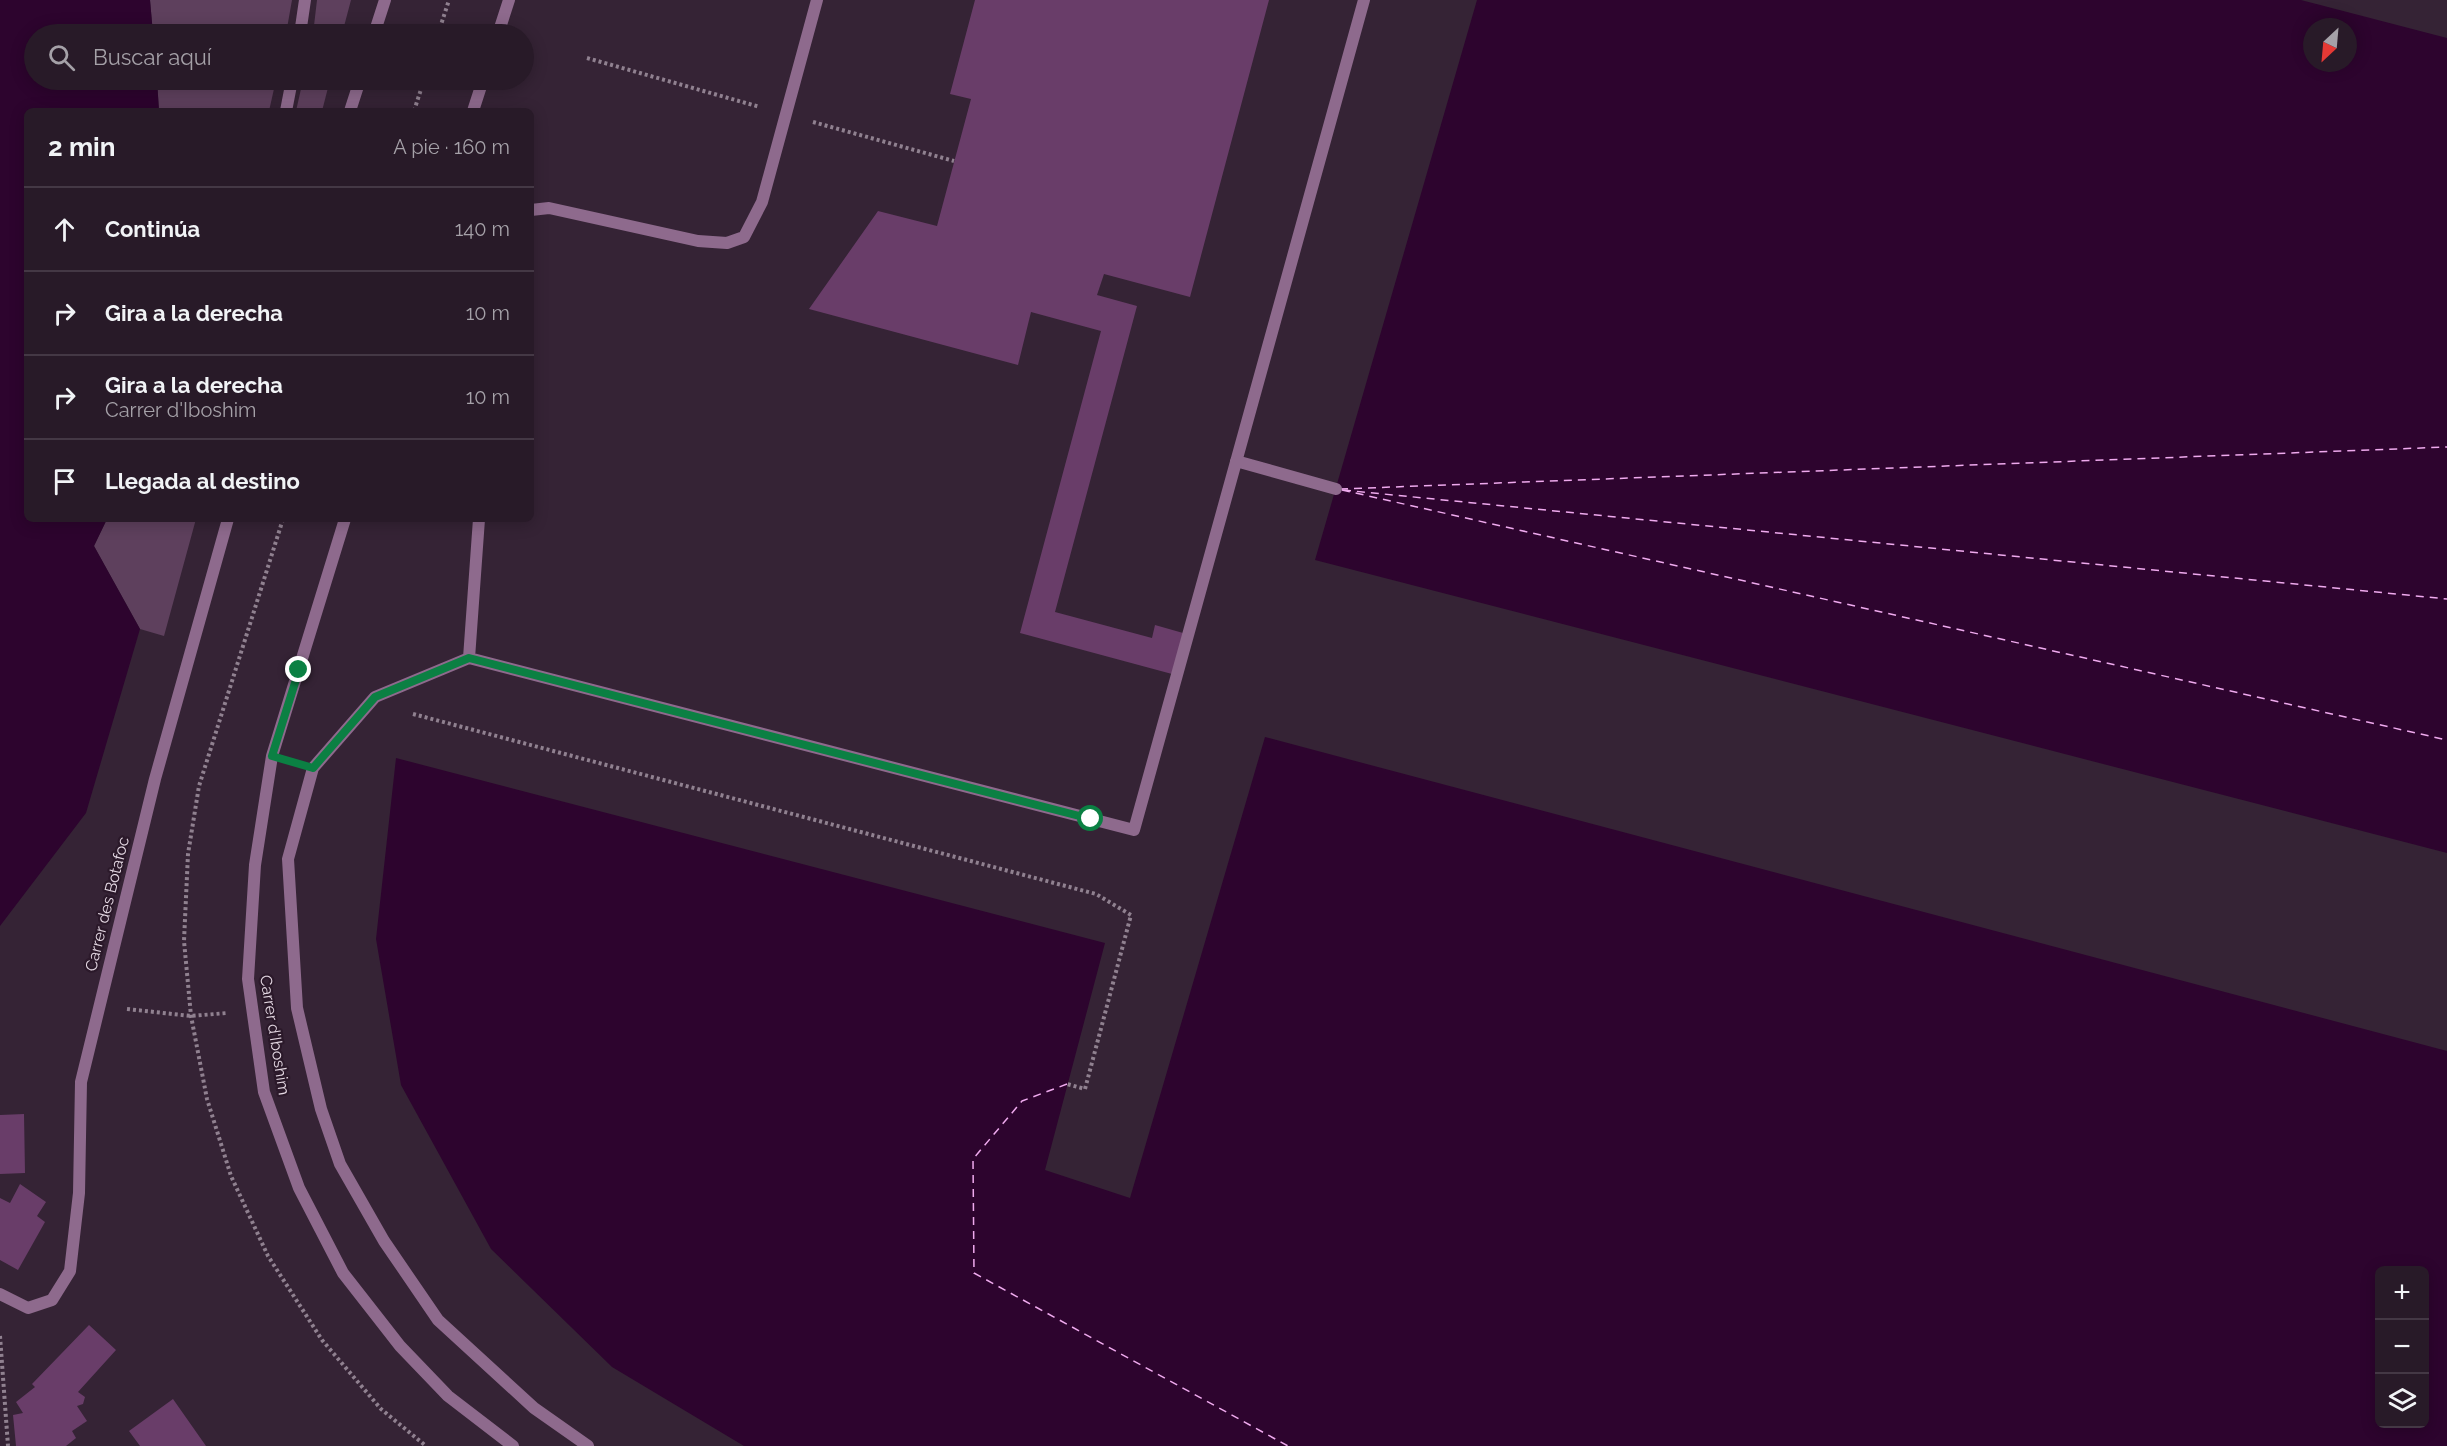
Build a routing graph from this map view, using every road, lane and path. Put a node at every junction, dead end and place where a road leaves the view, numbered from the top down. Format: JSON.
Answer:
{"nodes":[{"id":1,"x":305,"y":0,"type":"edge"},
{"id":2,"x":385,"y":0,"type":"edge"},
{"id":3,"x":449,"y":0,"type":"edge"},
{"id":4,"x":509,"y":0,"type":"edge"},
{"id":5,"x":817,"y":0,"type":"edge"},
{"id":6,"x":1364,"y":0,"type":"edge"},
{"id":7,"x":301,"y":24,"type":"edge"},
{"id":8,"x":377,"y":24,"type":"edge"},
{"id":9,"x":441,"y":24,"type":"edge"},
{"id":10,"x":501,"y":24,"type":"edge"},
{"id":11,"x":290,"y":90,"type":"edge"},
{"id":12,"x":357,"y":90,"type":"edge"},
{"id":13,"x":421,"y":90,"type":"edge"},
{"id":14,"x":480,"y":90,"type":"edge"},
{"id":15,"x":287,"y":108,"type":"edge"},
{"id":16,"x":351,"y":108,"type":"edge"},
{"id":17,"x":415,"y":108,"type":"edge"},
{"id":18,"x":474,"y":108,"type":"edge"},
{"id":19,"x":534,"y":210,"type":"edge"},
{"id":20,"x":1236,"y":461,"type":"junction"},
{"id":21,"x":1336,"y":489,"type":"dead end"},
{"id":22,"x":227,"y":522,"type":"edge"},
{"id":23,"x":344,"y":522,"type":"edge"},
{"id":24,"x":479,"y":522,"type":"edge"},
{"id":25,"x":469,"y":658,"type":"junction"},
{"id":26,"x":406,"y":713,"type":"dead end"},
{"id":27,"x":100,"y":1006,"type":"junction"},
{"id":28,"x":252,"y":1011,"type":"junction"},
{"id":29,"x":1067,"y":1084,"type":"dead end"},
{"id":30,"x":0,"y":1294,"type":"edge"},
{"id":31,"x":0,"y":1336,"type":"edge"},
{"id":32,"x":8,"y":1446,"type":"edge"},
{"id":33,"x":513,"y":1446,"type":"edge"},
{"id":34,"x":588,"y":1446,"type":"edge"}],
"edges":[{"from":1,"to":7,"type":"street"},
{"from":2,"to":8,"type":"street"},
{"from":3,"to":9,"type":"path"},
{"from":4,"to":10,"type":"street"},
{"from":5,"to":19,"type":"street"},
{"from":6,"to":20,"type":"street"},
{"from":11,"to":15,"type":"street"},
{"from":12,"to":16,"type":"street"},
{"from":13,"to":17,"type":"path"},
{"from":14,"to":18,"type":"street"},
{"from":20,"to":21,"type":"street"},
{"from":20,"to":25,"type":"street"},
{"from":22,"to":27,"type":"street","name":"Carrer des Botafoc"},
{"from":23,"to":28,"type":"street","name":"Carrer d'Iboshim"},
{"from":24,"to":25,"type":"street"},
{"from":25,"to":34,"type":"street"},
{"from":26,"to":29,"type":"path"},
{"from":27,"to":28,"type":"path"},
{"from":27,"to":30,"type":"street","name":"Carrer des Botafoc"},
{"from":28,"to":33,"type":"street","name":"Carrer d'Iboshim"},
{"from":31,"to":32,"type":"path"}]}
